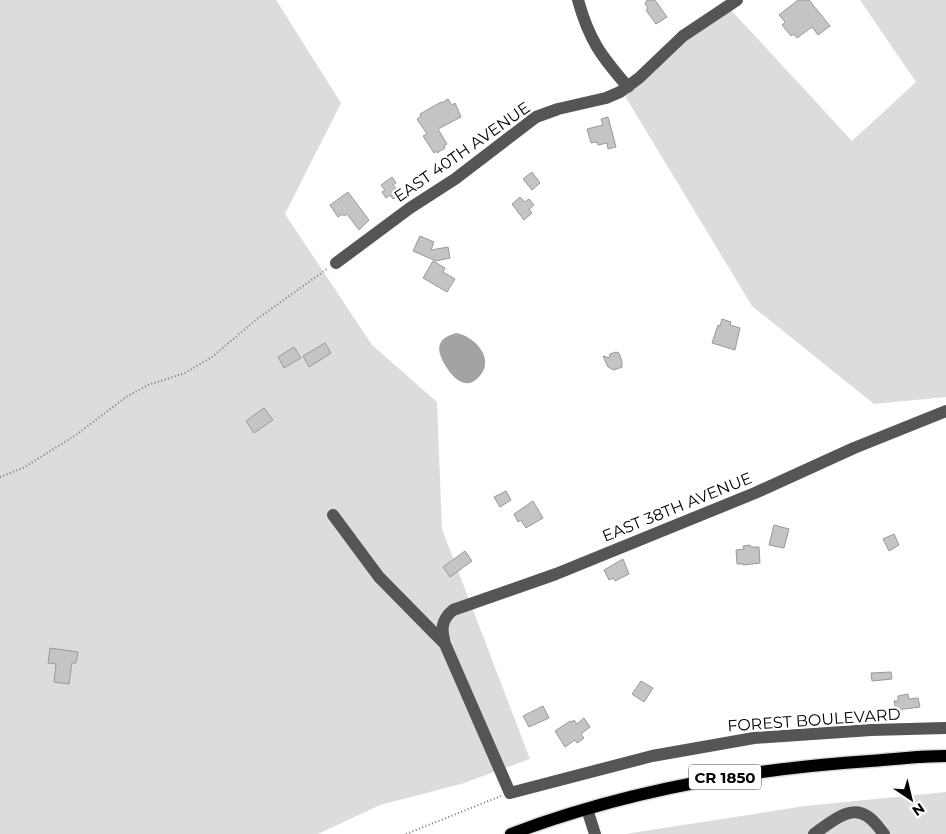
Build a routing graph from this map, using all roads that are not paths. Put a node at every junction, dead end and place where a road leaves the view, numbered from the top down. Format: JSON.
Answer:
{"nodes":[{"id":1,"x":578,"y":0,"type":"edge"},
{"id":2,"x":737,"y":0,"type":"edge"},
{"id":3,"x":628,"y":87,"type":"junction"},
{"id":4,"x":336,"y":263,"type":"road end"},
{"id":5,"x":946,"y":412,"type":"edge"},
{"id":6,"x":333,"y":515,"type":"dead end"},
{"id":7,"x":445,"y":644,"type":"junction"},
{"id":8,"x":946,"y":728,"type":"edge"},
{"id":9,"x":946,"y":756,"type":"edge"},
{"id":10,"x":510,"y":793,"type":"joint"},
{"id":11,"x":587,"y":809,"type":"junction"},
{"id":12,"x":511,"y":834,"type":"edge"},
{"id":13,"x":594,"y":834,"type":"edge"},
{"id":14,"x":814,"y":834,"type":"edge"},
{"id":15,"x":884,"y":834,"type":"edge"}],
"edges":[{"from":1,"to":3,"type":"street"},
{"from":2,"to":3,"type":"street","name":"EAST 40TH AVENUE"},
{"from":3,"to":4,"type":"street","name":"EAST 40TH AVENUE"},
{"from":5,"to":7,"type":"street","name":"EAST 38TH AVENUE"},
{"from":6,"to":7,"type":"street","name":"EAST 38TH AVENUE"},
{"from":7,"to":10,"type":"street","name":"EAST 38TH AVENUE"},
{"from":8,"to":10,"type":"street","name":"FOREST BOULEVARD"},
{"from":9,"to":11,"type":"main road","number":"CR 1850"},
{"from":11,"to":12,"type":"main road","number":"CR 1850"},
{"from":11,"to":13,"type":"street"},
{"from":14,"to":15,"type":"street"}]}
